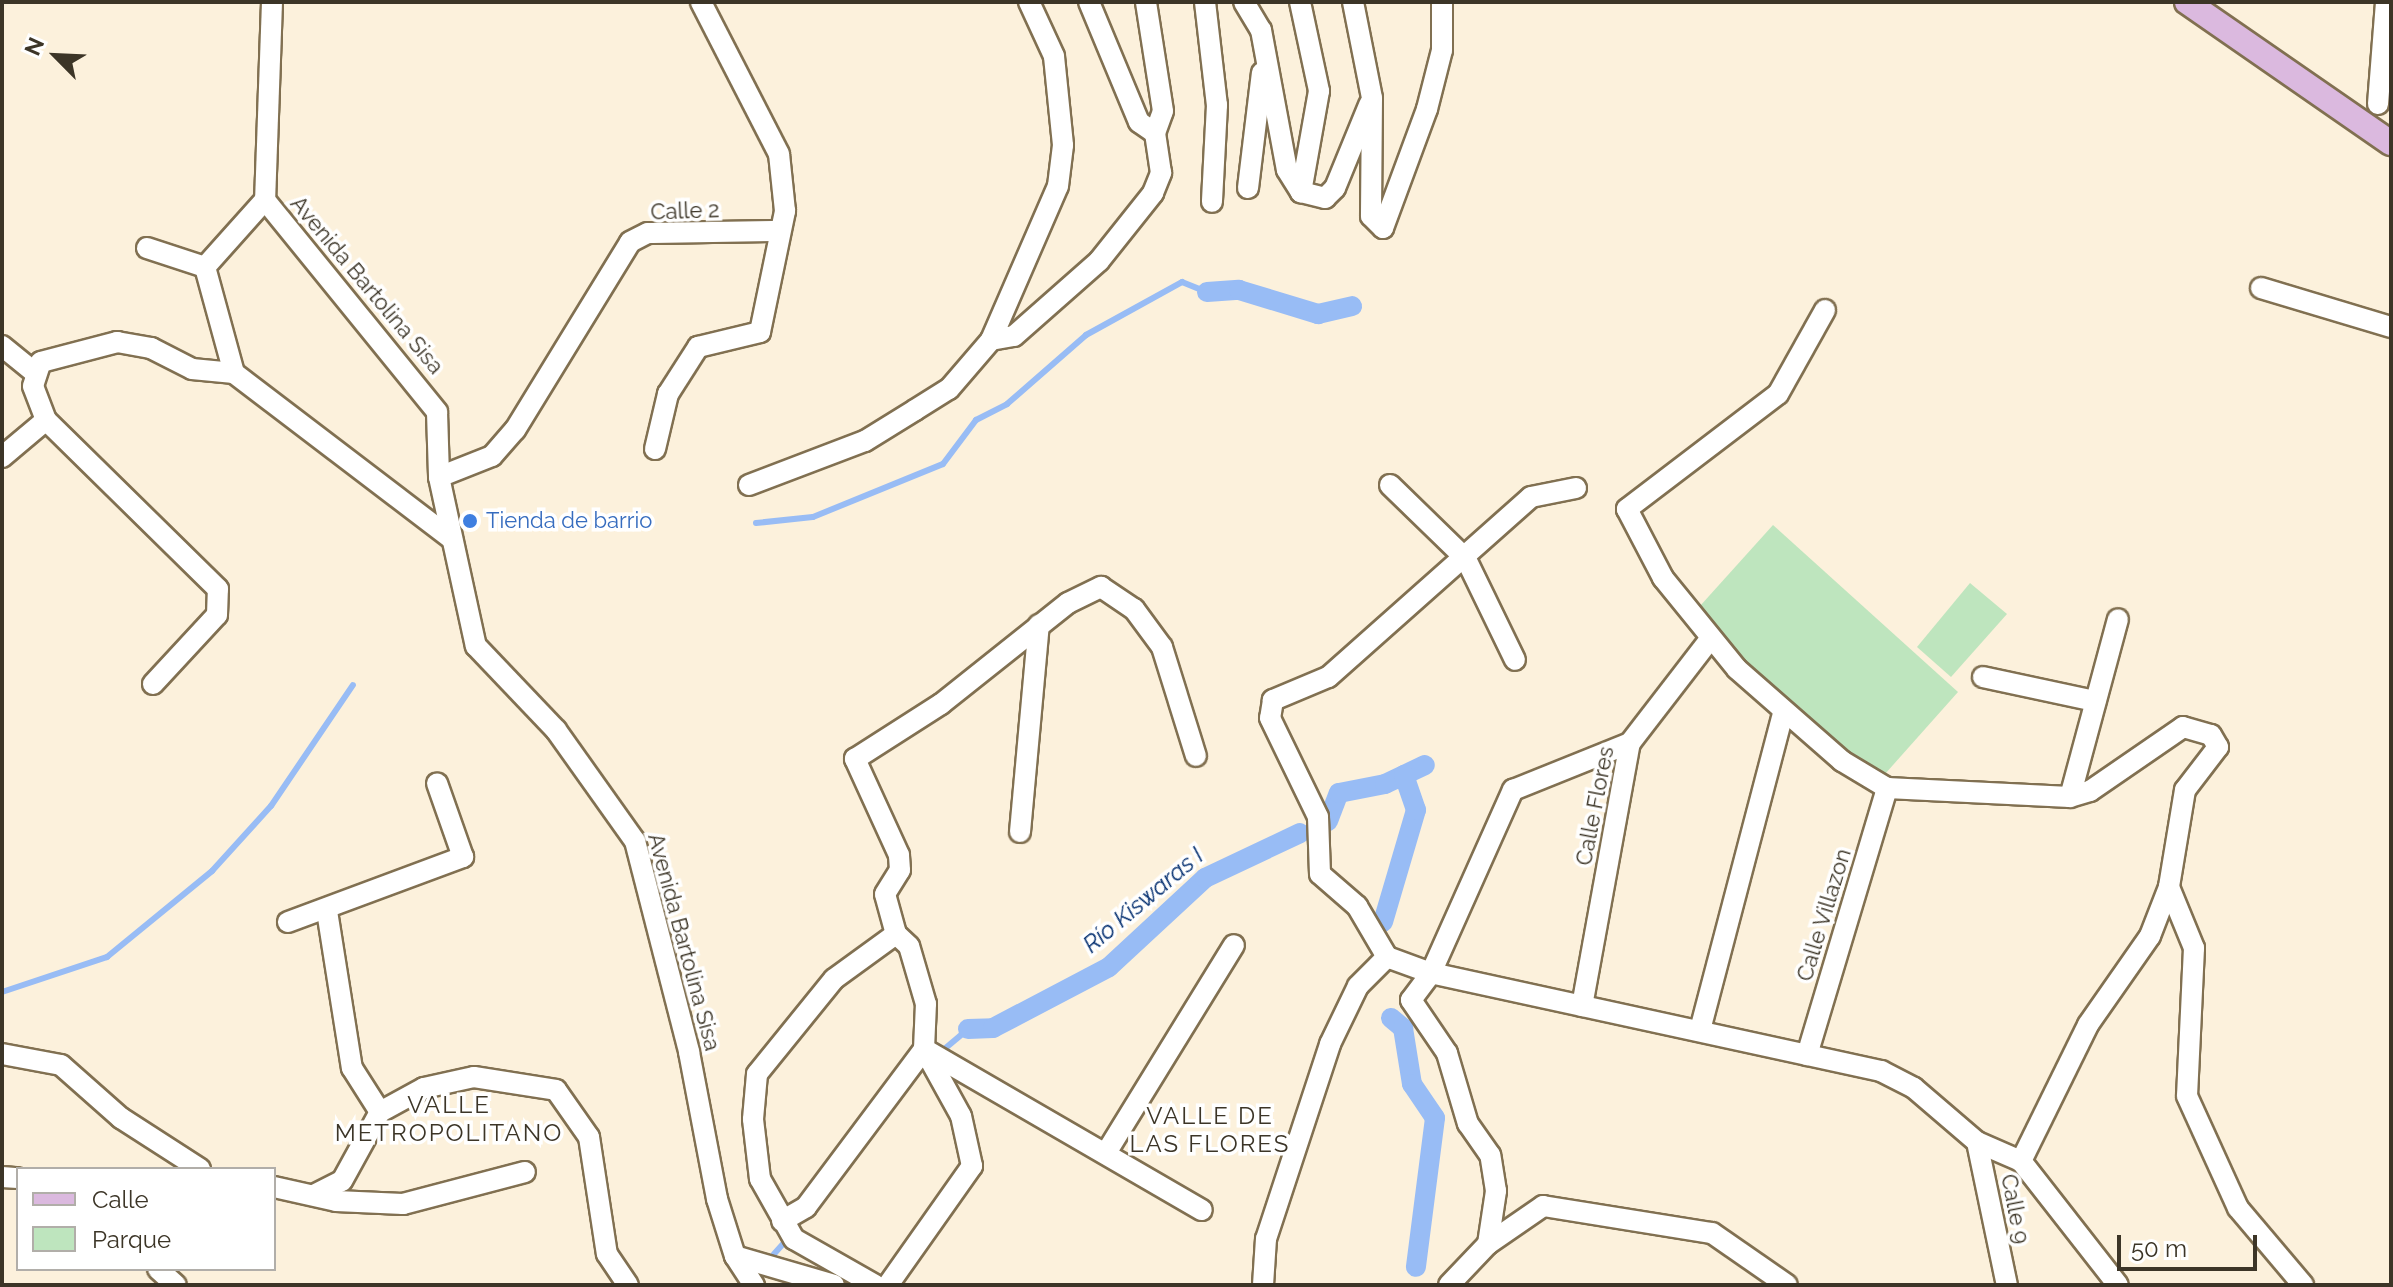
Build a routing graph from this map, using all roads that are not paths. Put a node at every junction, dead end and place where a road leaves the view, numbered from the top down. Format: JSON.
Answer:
{"nodes":[{"id":1,"x":272,"y":2,"type":"edge"},
{"id":2,"x":701,"y":2,"type":"edge"},
{"id":3,"x":1029,"y":2,"type":"edge"},
{"id":4,"x":1089,"y":2,"type":"edge"},
{"id":5,"x":1146,"y":2,"type":"edge"},
{"id":6,"x":1205,"y":2,"type":"edge"},
{"id":7,"x":1244,"y":2,"type":"edge"},
{"id":8,"x":1300,"y":2,"type":"edge"},
{"id":9,"x":1353,"y":2,"type":"edge"},
{"id":10,"x":1442,"y":2,"type":"edge"},
{"id":11,"x":2187,"y":2,"type":"edge"},
{"id":12,"x":2386,"y":2,"type":"edge"},
{"id":13,"x":1265,"y":53,"type":"junction"},
{"id":14,"x":1372,"y":98,"type":"junction"},
{"id":15,"x":2378,"y":104,"type":"dead end"},
{"id":16,"x":1155,"y":133,"type":"junction"},
{"id":17,"x":2391,"y":143,"type":"edge"},
{"id":18,"x":1248,"y":188,"type":"dead end"},
{"id":19,"x":1301,"y":192,"type":"junction"},
{"id":20,"x":265,"y":200,"type":"junction"},
{"id":21,"x":1212,"y":202,"type":"dead end"},
{"id":22,"x":777,"y":231,"type":"junction"},
{"id":23,"x":147,"y":248,"type":"dead end"},
{"id":24,"x":205,"y":267,"type":"junction"},
{"id":25,"x":2261,"y":288,"type":"dead end"},
{"id":26,"x":1825,"y":310,"type":"dead end"},
{"id":27,"x":2391,"y":327,"type":"edge"},
{"id":28,"x":991,"y":340,"type":"junction"},
{"id":29,"x":2,"y":346,"type":"edge"},
{"id":30,"x":33,"y":371,"type":"junction"},
{"id":31,"x":234,"y":373,"type":"junction"},
{"id":32,"x":46,"y":420,"type":"junction"},
{"id":33,"x":655,"y":449,"type":"dead end"},
{"id":34,"x":2,"y":457,"type":"edge"},
{"id":35,"x":439,"y":477,"type":"junction"},
{"id":36,"x":749,"y":485,"type":"dead end"},
{"id":37,"x":1390,"y":485,"type":"dead end"},
{"id":38,"x":1576,"y":488,"type":"dead end"},
{"id":39,"x":452,"y":539,"type":"junction"},
{"id":40,"x":1466,"y":559,"type":"junction"},
{"id":41,"x":2118,"y":619,"type":"dead end"},
{"id":42,"x":1039,"y":625,"type":"junction"},
{"id":43,"x":1710,"y":639,"type":"junction"},
{"id":44,"x":1515,"y":660,"type":"dead end"},
{"id":45,"x":1983,"y":677,"type":"dead end"},
{"id":46,"x":153,"y":684,"type":"dead end"},
{"id":47,"x":2095,"y":701,"type":"junction"},
{"id":48,"x":1783,"y":714,"type":"junction"},
{"id":49,"x":1630,"y":743,"type":"junction"},
{"id":50,"x":1196,"y":756,"type":"dead end"},
{"id":51,"x":437,"y":783,"type":"dead end"},
{"id":52,"x":1887,"y":788,"type":"junction"},
{"id":53,"x":2070,"y":797,"type":"junction"},
{"id":54,"x":1020,"y":832,"type":"dead end"},
{"id":55,"x":2169,"y":887,"type":"junction"},
{"id":56,"x":327,"y":911,"type":"junction"},
{"id":57,"x":288,"y":922,"type":"dead end"},
{"id":58,"x":896,"y":934,"type":"junction"},
{"id":59,"x":1234,"y":945,"type":"dead end"},
{"id":60,"x":1387,"y":957,"type":"junction"},
{"id":61,"x":1431,"y":973,"type":"junction"},
{"id":62,"x":1582,"y":1006,"type":"junction"},
{"id":63,"x":1700,"y":1030,"type":"junction"},
{"id":64,"x":924,"y":1049,"type":"junction"},
{"id":65,"x":2,"y":1054,"type":"edge"},
{"id":66,"x":1807,"y":1055,"type":"junction"},
{"id":67,"x":380,"y":1112,"type":"junction"},
{"id":68,"x":1977,"y":1142,"type":"junction"},
{"id":69,"x":1106,"y":1153,"type":"junction"},
{"id":70,"x":2021,"y":1161,"type":"junction"},
{"id":71,"x":197,"y":1167,"type":"edge"},
{"id":72,"x":525,"y":1172,"type":"dead end"},
{"id":73,"x":276,"y":1187,"type":"edge"},
{"id":74,"x":314,"y":1195,"type":"junction"},
{"id":75,"x":1202,"y":1210,"type":"dead end"},
{"id":76,"x":782,"y":1221,"type":"junction"},
{"id":77,"x":1488,"y":1244,"type":"junction"},
{"id":78,"x":735,"y":1256,"type":"junction"},
{"id":79,"x":168,"y":1278,"type":"edge"},
{"id":80,"x":191,"y":1285,"type":"edge"},
{"id":81,"x":628,"y":1285,"type":"edge"},
{"id":82,"x":754,"y":1285,"type":"edge"},
{"id":83,"x":834,"y":1285,"type":"edge"},
{"id":84,"x":875,"y":1285,"type":"edge"},
{"id":85,"x":888,"y":1285,"type":"edge"},
{"id":86,"x":1263,"y":1285,"type":"edge"},
{"id":87,"x":1449,"y":1285,"type":"edge"},
{"id":88,"x":1787,"y":1285,"type":"edge"},
{"id":89,"x":2007,"y":1285,"type":"edge"},
{"id":90,"x":2118,"y":1285,"type":"edge"},
{"id":91,"x":2303,"y":1285,"type":"edge"}],
"edges":[{"from":1,"to":20,"type":"street","name":"Avenida Bartolina Sisa"},
{"from":2,"to":22,"type":"street"},
{"from":3,"to":28,"type":"street"},
{"from":4,"to":16,"type":"street"},
{"from":5,"to":16,"type":"street"},
{"from":6,"to":21,"type":"street"},
{"from":7,"to":13,"type":"street"},
{"from":8,"to":19,"type":"street"},
{"from":9,"to":14,"type":"street"},
{"from":10,"to":14,"type":"street"},
{"from":11,"to":17,"type":"main road"},
{"from":12,"to":15,"type":"street"},
{"from":13,"to":18,"type":"street"},
{"from":13,"to":19,"type":"street"},
{"from":14,"to":19,"type":"street"},
{"from":16,"to":28,"type":"street"},
{"from":20,"to":24,"type":"street"},
{"from":20,"to":35,"type":"street","name":"Avenida Bartolina Sisa"},
{"from":22,"to":33,"type":"street"},
{"from":22,"to":35,"type":"street","name":"Calle 2"},
{"from":23,"to":24,"type":"street"},
{"from":24,"to":31,"type":"street"},
{"from":25,"to":27,"type":"street"},
{"from":26,"to":43,"type":"street"},
{"from":28,"to":36,"type":"street"},
{"from":29,"to":30,"type":"street"},
{"from":30,"to":31,"type":"street"},
{"from":30,"to":32,"type":"street"},
{"from":31,"to":39,"type":"street"},
{"from":32,"to":34,"type":"street"},
{"from":32,"to":46,"type":"street"},
{"from":35,"to":39,"type":"street","name":"Avenida Bartolina Sisa"},
{"from":37,"to":40,"type":"street"},
{"from":38,"to":40,"type":"street"},
{"from":39,"to":78,"type":"street","name":"Avenida Bartolina Sisa"},
{"from":40,"to":44,"type":"street"},
{"from":40,"to":60,"type":"street"},
{"from":41,"to":47,"type":"street"},
{"from":42,"to":50,"type":"street"},
{"from":42,"to":54,"type":"street"},
{"from":42,"to":58,"type":"street"},
{"from":43,"to":48,"type":"street"},
{"from":43,"to":49,"type":"street","name":"Calle Flores"},
{"from":45,"to":47,"type":"street"},
{"from":47,"to":53,"type":"street"},
{"from":48,"to":52,"type":"street"},
{"from":48,"to":63,"type":"street"},
{"from":49,"to":61,"type":"street"},
{"from":49,"to":62,"type":"street","name":"Calle Flores"},
{"from":51,"to":56,"type":"street"},
{"from":52,"to":53,"type":"street"},
{"from":52,"to":66,"type":"street","name":"Calle Villazon"},
{"from":53,"to":55,"type":"street"},
{"from":55,"to":70,"type":"street"},
{"from":55,"to":91,"type":"street"},
{"from":56,"to":57,"type":"street"},
{"from":56,"to":67,"type":"street"},
{"from":58,"to":64,"type":"street"},
{"from":58,"to":76,"type":"street"},
{"from":59,"to":69,"type":"street"},
{"from":60,"to":61,"type":"street"},
{"from":60,"to":86,"type":"street"},
{"from":61,"to":62,"type":"street"},
{"from":61,"to":77,"type":"street"},
{"from":62,"to":63,"type":"street"},
{"from":63,"to":66,"type":"street"},
{"from":64,"to":69,"type":"street"},
{"from":64,"to":76,"type":"street"},
{"from":64,"to":85,"type":"street"},
{"from":65,"to":71,"type":"street"},
{"from":66,"to":68,"type":"street"},
{"from":67,"to":74,"type":"street"},
{"from":67,"to":81,"type":"street"},
{"from":68,"to":70,"type":"street"},
{"from":68,"to":89,"type":"street","name":"Calle 9"},
{"from":69,"to":75,"type":"street"},
{"from":70,"to":90,"type":"street"},
{"from":72,"to":74,"type":"street"},
{"from":73,"to":74,"type":"street"},
{"from":76,"to":84,"type":"street"},
{"from":77,"to":87,"type":"street"},
{"from":77,"to":88,"type":"street"},
{"from":78,"to":82,"type":"street","name":"Avenida Bartolina Sisa"},
{"from":78,"to":83,"type":"street"},
{"from":79,"to":80,"type":"street"}]}
